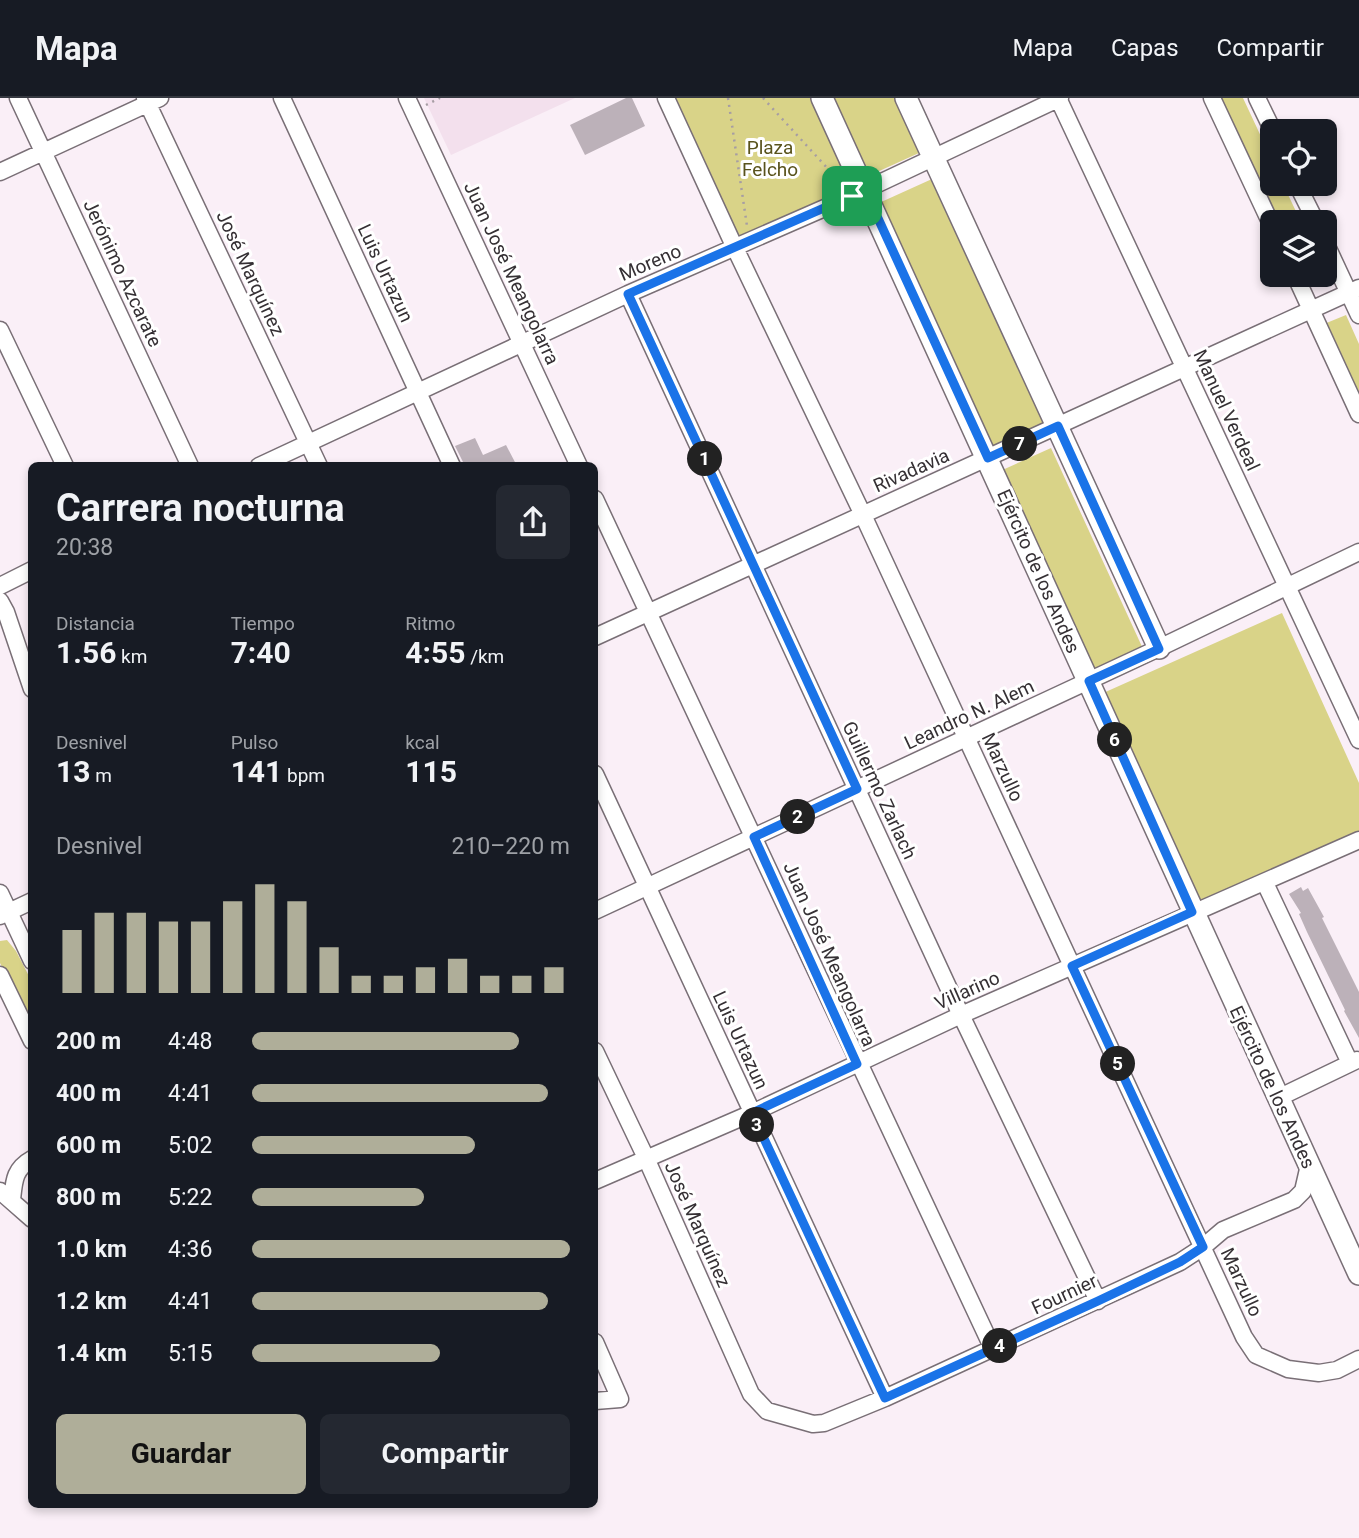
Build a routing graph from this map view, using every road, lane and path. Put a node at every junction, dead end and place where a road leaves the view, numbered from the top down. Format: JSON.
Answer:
{"nodes":[{"id":1,"x":18,"y":98,"type":"edge"},
{"id":2,"x":282,"y":98,"type":"edge"},
{"id":3,"x":407,"y":98,"type":"edge"},
{"id":4,"x":666,"y":98,"type":"edge"},
{"id":5,"x":728,"y":98,"type":"edge"},
{"id":6,"x":763,"y":98,"type":"edge"},
{"id":7,"x":822,"y":98,"type":"edge"},
{"id":8,"x":906,"y":98,"type":"edge"},
{"id":9,"x":1058,"y":98,"type":"edge"},
{"id":10,"x":1212,"y":98,"type":"edge"},
{"id":11,"x":1257,"y":98,"type":"edge"},
{"id":12,"x":151,"y":100,"type":"edge"},
{"id":13,"x":1267,"y":119,"type":"edge"},
{"id":14,"x":43,"y":151,"type":"junction"},
{"id":15,"x":934,"y":157,"type":"junction"},
{"id":16,"x":0,"y":172,"type":"edge"},
{"id":17,"x":859,"y":193,"type":"junction"},
{"id":18,"x":1264,"y":210,"type":"edge"},
{"id":19,"x":742,"y":244,"type":"junction"},
{"id":20,"x":1337,"y":262,"type":"edge"},
{"id":21,"x":1301,"y":287,"type":"edge"},
{"id":22,"x":1354,"y":291,"type":"edge"},
{"id":23,"x":628,"y":294,"type":"junction"},
{"id":24,"x":1312,"y":310,"type":"junction"},
{"id":25,"x":1359,"y":315,"type":"edge"},
{"id":26,"x":0,"y":330,"type":"edge"},
{"id":27,"x":521,"y":343,"type":"junction"},
{"id":28,"x":1184,"y":369,"type":"junction"},
{"id":29,"x":418,"y":392,"type":"junction"},
{"id":30,"x":1359,"y":414,"type":"edge"},
{"id":31,"x":1058,"y":426,"type":"junction"},
{"id":32,"x":308,"y":443,"type":"junction"},
{"id":33,"x":988,"y":458,"type":"junction"},
{"id":34,"x":63,"y":462,"type":"edge"},
{"id":35,"x":188,"y":462,"type":"edge"},
{"id":36,"x":267,"y":462,"type":"edge"},
{"id":37,"x":316,"y":462,"type":"edge"},
{"id":38,"x":450,"y":462,"type":"edge"},
{"id":39,"x":577,"y":462,"type":"edge"},
{"id":40,"x":598,"y":505,"type":"edge"},
{"id":41,"x":863,"y":515,"type":"junction"},
{"id":42,"x":1359,"y":552,"type":"edge"},
{"id":43,"x":754,"y":564,"type":"junction"},
{"id":44,"x":28,"y":572,"type":"edge"},
{"id":45,"x":1287,"y":585,"type":"junction"},
{"id":46,"x":0,"y":586,"type":"edge"},
{"id":47,"x":0,"y":601,"type":"edge"},
{"id":48,"x":649,"y":613,"type":"junction"},
{"id":49,"x":598,"y":636,"type":"edge"},
{"id":50,"x":1159,"y":649,"type":"junction"},
{"id":51,"x":28,"y":677,"type":"edge"},
{"id":52,"x":1089,"y":681,"type":"junction"},
{"id":53,"x":967,"y":738,"type":"junction"},
{"id":54,"x":1359,"y":740,"type":"edge"},
{"id":55,"x":598,"y":781,"type":"edge"},
{"id":56,"x":857,"y":789,"type":"junction"},
{"id":57,"x":754,"y":837,"type":"junction"},
{"id":58,"x":1359,"y":840,"type":"edge"},
{"id":59,"x":1265,"y":883,"type":"junction"},
{"id":60,"x":647,"y":887,"type":"junction"},
{"id":61,"x":0,"y":893,"type":"edge"},
{"id":62,"x":28,"y":903,"type":"edge"},
{"id":63,"x":598,"y":910,"type":"edge"},
{"id":64,"x":1192,"y":912,"type":"junction"},
{"id":65,"x":4,"y":914,"type":"edge"},
{"id":66,"x":28,"y":954,"type":"edge"},
{"id":67,"x":1072,"y":966,"type":"junction"},
{"id":68,"x":0,"y":975,"type":"edge"},
{"id":69,"x":961,"y":1015,"type":"junction"},
{"id":70,"x":28,"y":1033,"type":"edge"},
{"id":71,"x":598,"y":1057,"type":"edge"},
{"id":72,"x":1354,"y":1061,"type":"edge"},
{"id":73,"x":857,"y":1064,"type":"junction"},
{"id":74,"x":1278,"y":1098,"type":"junction"},
{"id":75,"x":752,"y":1113,"type":"junction"},
{"id":76,"x":646,"y":1158,"type":"junction"},
{"id":77,"x":28,"y":1161,"type":"edge"},
{"id":78,"x":1309,"y":1165,"type":"junction"},
{"id":79,"x":598,"y":1180,"type":"edge"},
{"id":80,"x":6,"y":1196,"type":"edge"},
{"id":81,"x":28,"y":1215,"type":"edge"},
{"id":82,"x":1203,"y":1247,"type":"junction"},
{"id":83,"x":1359,"y":1273,"type":"edge"},
{"id":84,"x":1098,"y":1301,"type":"junction"},
{"id":85,"x":598,"y":1349,"type":"edge"},
{"id":86,"x":993,"y":1349,"type":"junction"},
{"id":87,"x":1359,"y":1359,"type":"edge"},
{"id":88,"x":885,"y":1398,"type":"junction"},
{"id":89,"x":598,"y":1401,"type":"edge"},
{"id":90,"x":767,"y":1411,"type":"joint"}],
"edges":[{"from":1,"to":14,"type":"street","name":"Jerónimo Azcarate"},
{"from":2,"to":29,"type":"street","name":"Luis Urtazun"},
{"from":3,"to":27,"type":"street","name":"Juan José Meangolarra"},
{"from":4,"to":19,"type":"street","name":"Marzullo"},
{"from":5,"to":19,"type":"path"},
{"from":6,"to":17,"type":"path"},
{"from":7,"to":17,"type":"street","name":"Ejército de los Andes"},
{"from":8,"to":15,"type":"street"},
{"from":9,"to":15,"type":"street","name":"Moreno"},
{"from":9,"to":28,"type":"street","name":"Manuel Verdeal"},
{"from":10,"to":18,"type":"street"},
{"from":11,"to":13,"type":"street"},
{"from":12,"to":14,"type":"street"},
{"from":12,"to":32,"type":"street","name":"José Marquínez"},
{"from":14,"to":16,"type":"street"},
{"from":14,"to":35,"type":"street","name":"Jerónimo Azcarate"},
{"from":15,"to":17,"type":"street","name":"Moreno"},
{"from":15,"to":31,"type":"street"},
{"from":17,"to":19,"type":"street","name":"Moreno"},
{"from":17,"to":33,"type":"street","name":"Ejército de los Andes"},
{"from":19,"to":23,"type":"street","name":"Moreno"},
{"from":19,"to":41,"type":"street","name":"Marzullo"},
{"from":20,"to":22,"type":"street"},
{"from":21,"to":24,"type":"street"},
{"from":22,"to":24,"type":"street","name":"Rivadavia"},
{"from":22,"to":25,"type":"street"},
{"from":23,"to":27,"type":"street","name":"Moreno"},
{"from":23,"to":43,"type":"street","name":"Guillermo Zarlach"},
{"from":24,"to":28,"type":"street","name":"Rivadavia"},
{"from":24,"to":30,"type":"street"},
{"from":26,"to":34,"type":"street"},
{"from":27,"to":29,"type":"street","name":"Moreno"},
{"from":27,"to":39,"type":"street","name":"Juan José Meangolarra"},
{"from":28,"to":31,"type":"street","name":"Rivadavia"},
{"from":28,"to":45,"type":"street","name":"Manuel Verdeal"},
{"from":29,"to":32,"type":"street","name":"Moreno"},
{"from":29,"to":38,"type":"street","name":"Luis Urtazun"},
{"from":31,"to":33,"type":"street","name":"Rivadavia"},
{"from":31,"to":50,"type":"street"},
{"from":32,"to":36,"type":"street","name":"Moreno"},
{"from":32,"to":37,"type":"street","name":"José Marquínez"},
{"from":33,"to":41,"type":"street","name":"Rivadavia"},
{"from":33,"to":52,"type":"street","name":"Ejército de los Andes"},
{"from":40,"to":48,"type":"street","name":"Juan José Meangolarra"},
{"from":41,"to":43,"type":"street","name":"Rivadavia"},
{"from":41,"to":53,"type":"street","name":"Marzullo"},
{"from":42,"to":45,"type":"street","name":"Leandro N. Alem"},
{"from":43,"to":48,"type":"street","name":"Rivadavia"},
{"from":43,"to":56,"type":"street","name":"Guillermo Zarlach"},
{"from":44,"to":46,"type":"street"},
{"from":45,"to":50,"type":"street","name":"Leandro N. Alem"},
{"from":45,"to":54,"type":"street","name":"Manuel Verdeal"},
{"from":47,"to":51,"type":"street"},
{"from":48,"to":49,"type":"street","name":"Rivadavia"},
{"from":48,"to":57,"type":"street","name":"Juan José Meangolarra"},
{"from":50,"to":52,"type":"street","name":"Leandro N. Alem"},
{"from":52,"to":53,"type":"street","name":"Leandro N. Alem"},
{"from":52,"to":64,"type":"street","name":"Ejército de los Andes"},
{"from":53,"to":56,"type":"street","name":"Leandro N. Alem"},
{"from":53,"to":67,"type":"street","name":"Marzullo"},
{"from":55,"to":60,"type":"street","name":"Luis Urtazun"},
{"from":56,"to":57,"type":"street","name":"Leandro N. Alem"},
{"from":56,"to":69,"type":"street","name":"Guillermo Zarlach"},
{"from":57,"to":60,"type":"street","name":"Leandro N. Alem"},
{"from":57,"to":73,"type":"street","name":"Juan José Meangolarra"},
{"from":58,"to":59,"type":"street","name":"Villarino"},
{"from":59,"to":64,"type":"street","name":"Villarino"},
{"from":59,"to":72,"type":"street"},
{"from":60,"to":63,"type":"street","name":"Leandro N. Alem"},
{"from":60,"to":75,"type":"street","name":"Luis Urtazun"},
{"from":61,"to":65,"type":"street"},
{"from":62,"to":65,"type":"street"},
{"from":64,"to":67,"type":"street","name":"Villarino"},
{"from":64,"to":74,"type":"street","name":"Ejército de los Andes"},
{"from":65,"to":66,"type":"street"},
{"from":67,"to":69,"type":"street","name":"Villarino"},
{"from":67,"to":82,"type":"street","name":"Marzullo"},
{"from":68,"to":70,"type":"street"},
{"from":69,"to":73,"type":"street","name":"Villarino"},
{"from":69,"to":84,"type":"street","name":"Guillermo Zarlach"},
{"from":71,"to":76,"type":"street","name":"José Marquínez"},
{"from":72,"to":74,"type":"street"},
{"from":73,"to":75,"type":"street","name":"Villarino"},
{"from":73,"to":86,"type":"street","name":"Juan José Meangolarra"},
{"from":74,"to":78,"type":"street","name":"Ejército de los Andes"},
{"from":75,"to":76,"type":"street","name":"Villarino"},
{"from":75,"to":88,"type":"street","name":"Luis Urtazun"},
{"from":76,"to":79,"type":"street","name":"Villarino"},
{"from":76,"to":90,"type":"street","name":"José Marquínez"},
{"from":77,"to":80,"type":"street"},
{"from":78,"to":82,"type":"street","name":"Fournier"},
{"from":78,"to":83,"type":"street","name":"Ejército de los Andes"},
{"from":80,"to":81,"type":"street"},
{"from":82,"to":84,"type":"street","name":"Fournier"},
{"from":82,"to":87,"type":"street","name":"Marzullo"},
{"from":84,"to":86,"type":"street","name":"Fournier"},
{"from":85,"to":89,"type":"street"},
{"from":86,"to":88,"type":"street","name":"Fournier"},
{"from":88,"to":90,"type":"street","name":"Fournier"}]}
